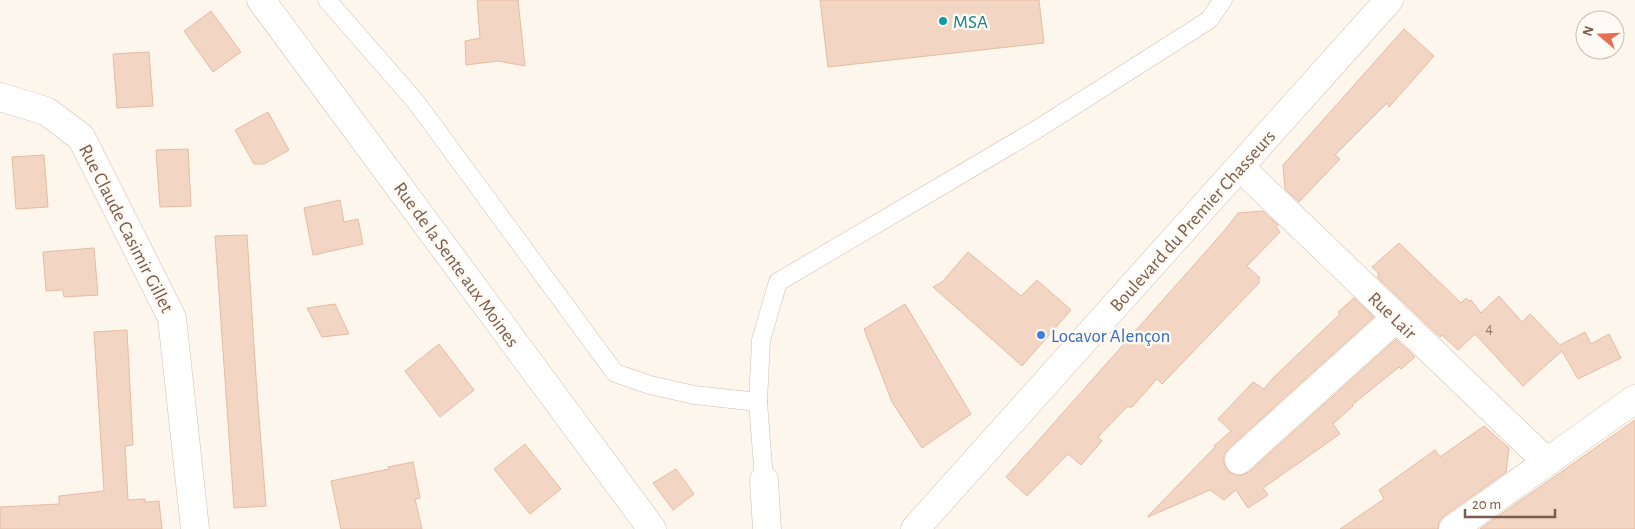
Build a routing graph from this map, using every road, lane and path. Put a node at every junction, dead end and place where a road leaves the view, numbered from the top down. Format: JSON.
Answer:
{"nodes":[{"id":1,"x":261,"y":0,"type":"edge"},
{"id":2,"x":328,"y":0,"type":"edge"},
{"id":3,"x":1223,"y":0,"type":"edge"},
{"id":4,"x":1390,"y":0,"type":"edge"},
{"id":5,"x":0,"y":97,"type":"edge"},
{"id":6,"x":1240,"y":166,"type":"junction"},
{"id":7,"x":1396,"y":318,"type":"junction"},
{"id":8,"x":1635,"y":400,"type":"edge"},
{"id":9,"x":758,"y":402,"type":"junction"},
{"id":10,"x":1239,"y":460,"type":"dead end"},
{"id":11,"x":1547,"y":462,"type":"junction"},
{"id":12,"x":764,"y":480,"type":"joint"},
{"id":13,"x":648,"y":523,"type":"edge"},
{"id":14,"x":770,"y":524,"type":"edge"},
{"id":15,"x":195,"y":529,"type":"edge"},
{"id":16,"x":915,"y":529,"type":"edge"},
{"id":17,"x":1454,"y":529,"type":"edge"}],
"edges":[{"from":1,"to":13,"type":"street","name":"Rue de la Sente aux Moines"},
{"from":2,"to":9,"type":"lane"},
{"from":3,"to":9,"type":"lane"},
{"from":4,"to":6,"type":"street","name":"Boulevard du Premier Chasseurs"},
{"from":5,"to":15,"type":"street","name":"Rue Claude Casimir Gillet"},
{"from":6,"to":7,"type":"street","name":"Rue Lair"},
{"from":6,"to":16,"type":"street","name":"Boulevard du Premier Chasseurs"},
{"from":7,"to":10,"type":"street"},
{"from":7,"to":11,"type":"street","name":"Rue Lair"},
{"from":8,"to":11,"type":"street"},
{"from":9,"to":12,"type":"lane"},
{"from":11,"to":17,"type":"street"},
{"from":12,"to":14,"type":"street"}]}
